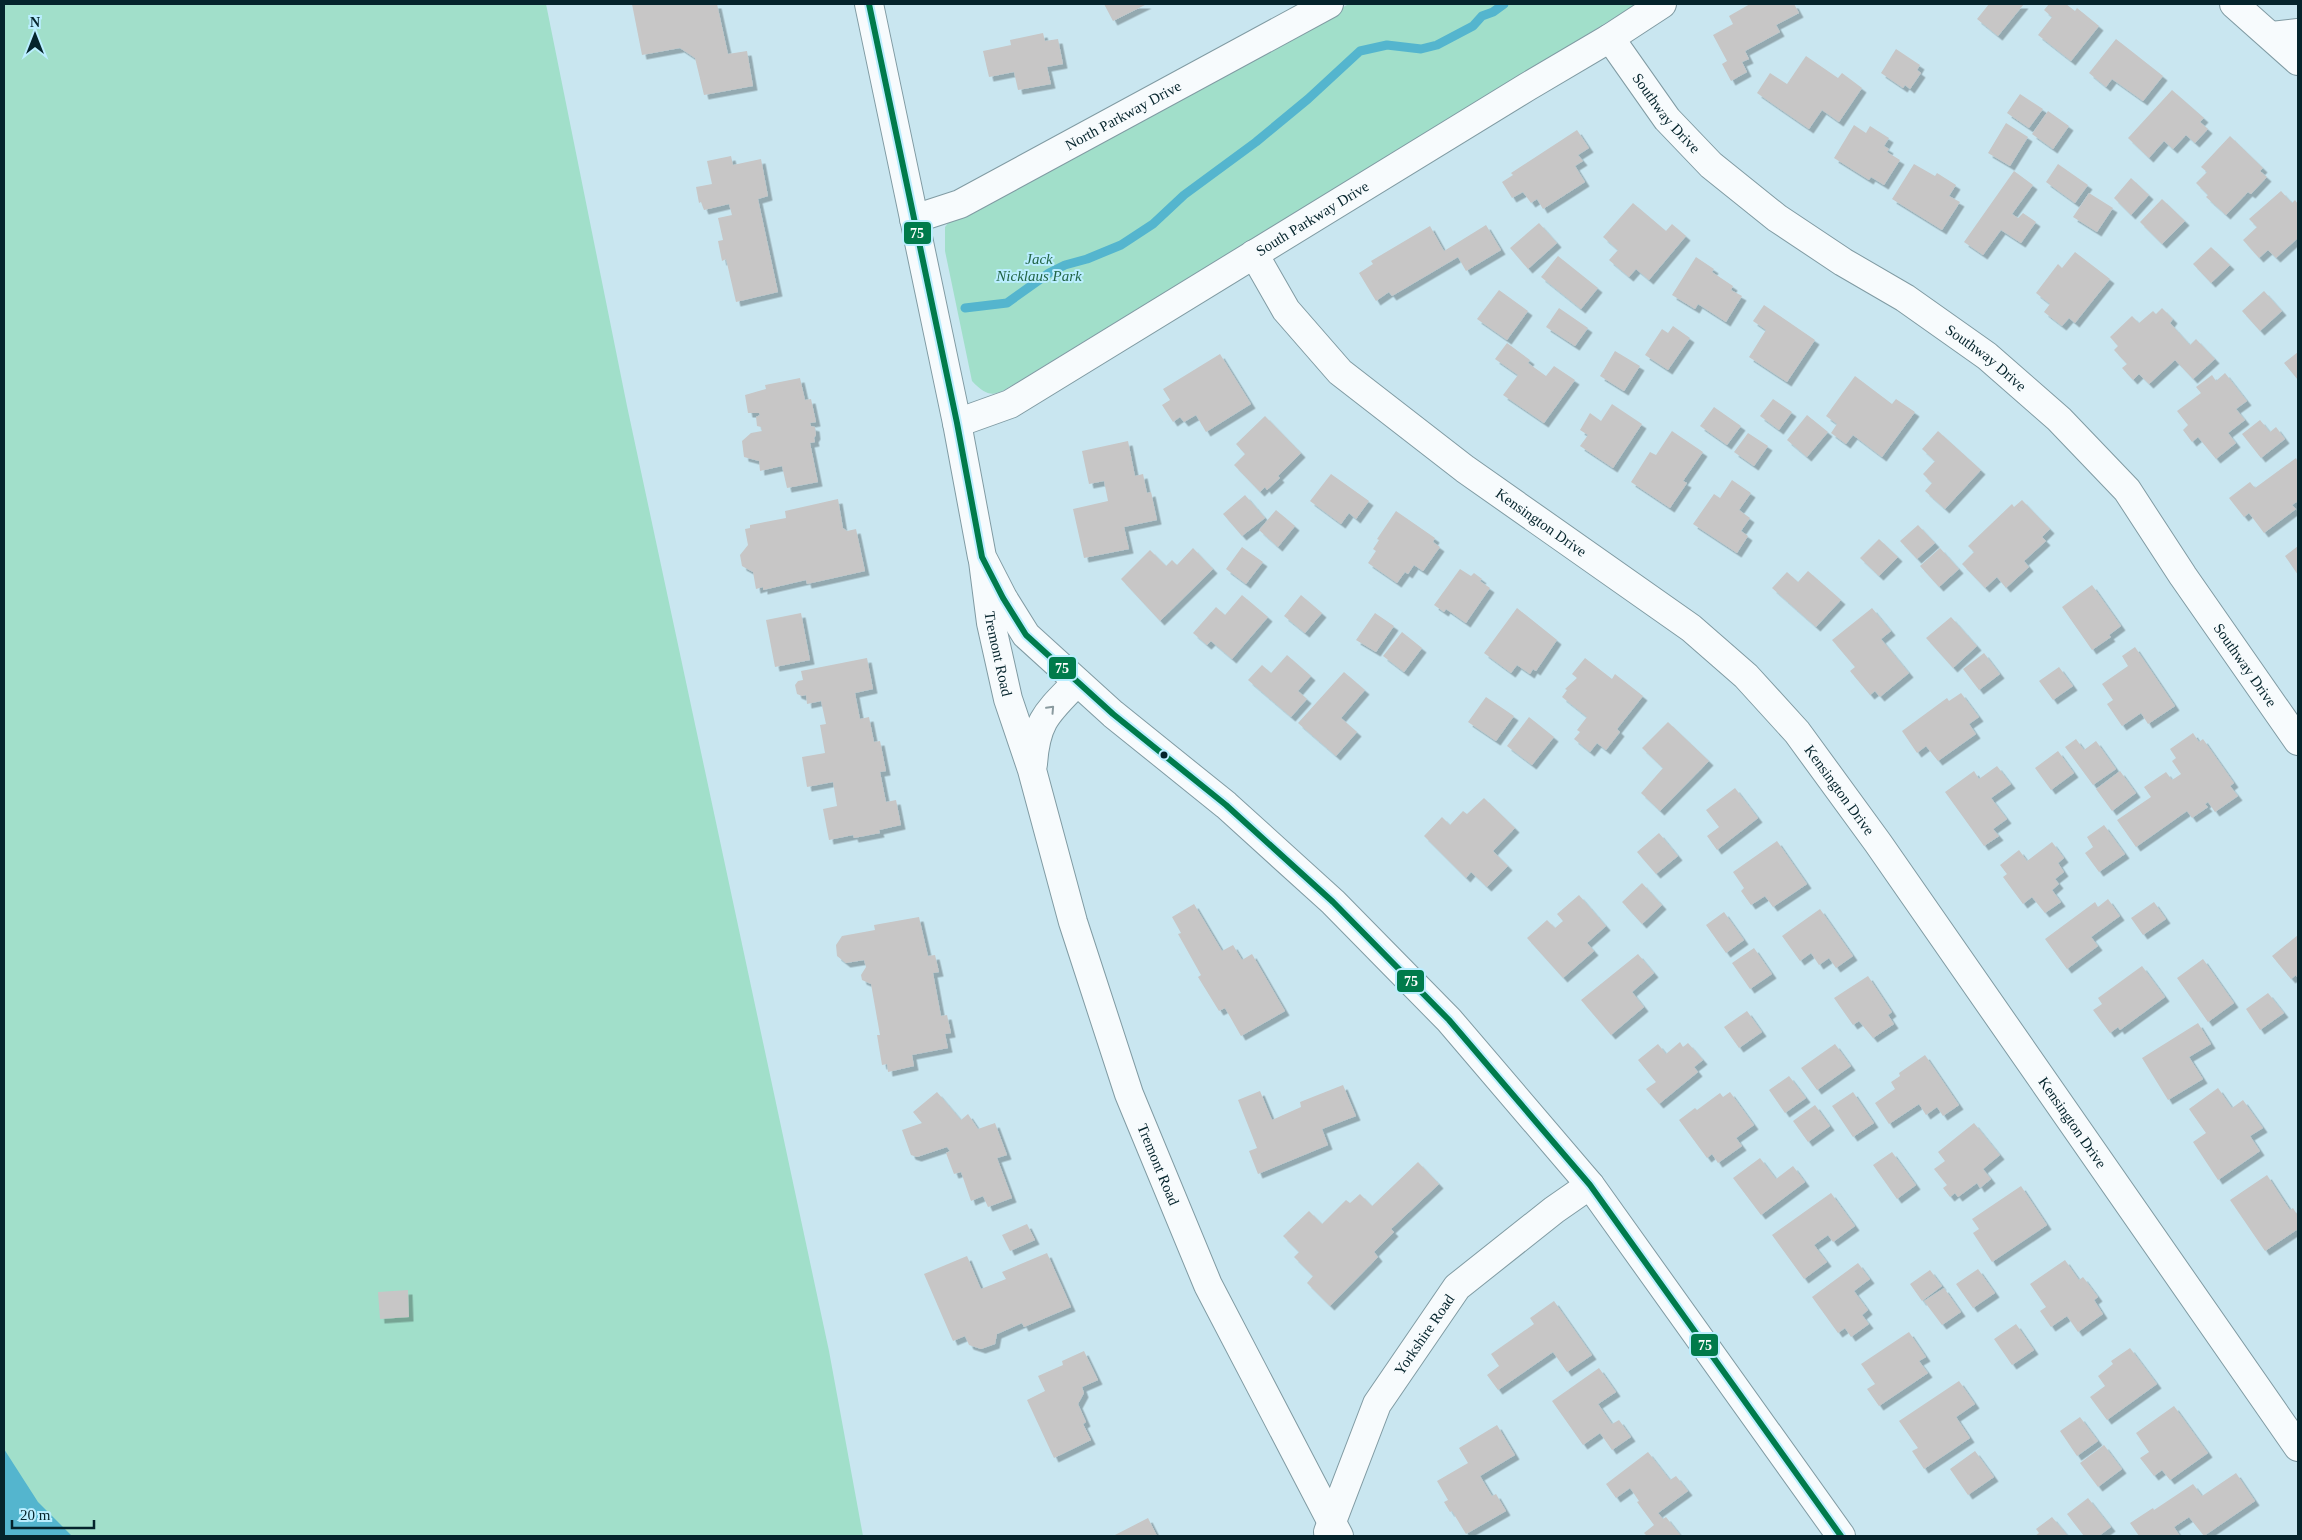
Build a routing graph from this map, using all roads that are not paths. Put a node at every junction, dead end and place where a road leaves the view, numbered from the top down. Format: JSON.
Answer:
{"nodes":[{"id":1,"x":869,"y":4,"type":"edge"},
{"id":2,"x":1329,"y":4,"type":"edge"},
{"id":3,"x":1662,"y":4,"type":"edge"},
{"id":4,"x":2234,"y":4,"type":"edge"},
{"id":5,"x":2285,"y":35,"type":"edge"},
{"id":6,"x":1610,"y":38,"type":"junction"},
{"id":7,"x":2298,"y":61,"type":"edge"},
{"id":8,"x":914,"y":219,"type":"junction"},
{"id":9,"x":1254,"y":254,"type":"junction"},
{"id":10,"x":957,"y":423,"type":"junction"},
{"id":11,"x":982,"y":557,"type":"junction"},
{"id":12,"x":1077,"y":682,"type":"junction"},
{"id":13,"x":2298,"y":741,"type":"edge"},
{"id":14,"x":1032,"y":770,"type":"junction"},
{"id":15,"x":1590,"y":1185,"type":"junction"},
{"id":16,"x":2298,"y":1447,"type":"edge"},
{"id":17,"x":1332,"y":1531,"type":"edge"},
{"id":18,"x":1841,"y":1536,"type":"edge"}],
"edges":[{"from":1,"to":8,"type":"street","name":"Tremont Road"},
{"from":2,"to":8,"type":"street","name":"North Parkway Drive"},
{"from":3,"to":6,"type":"street","name":"South Parkway Drive"},
{"from":4,"to":5,"type":"street"},
{"from":5,"to":7,"type":"street"},
{"from":6,"to":9,"type":"street","name":"South Parkway Drive"},
{"from":6,"to":13,"type":"street","name":"Southway Drive"},
{"from":8,"to":10,"type":"street","name":"Tremont Road"},
{"from":9,"to":10,"type":"street","name":"South Parkway Drive"},
{"from":9,"to":16,"type":"street","name":"Kensington Drive"},
{"from":10,"to":11,"type":"street","name":"Tremont Road"},
{"from":11,"to":12,"type":"street"},
{"from":11,"to":14,"type":"street","name":"Tremont Road"},
{"from":14,"to":12,"type":"street","name":"Tremont Road","one_way":true},
{"from":12,"to":15,"type":"street"},
{"from":14,"to":17,"type":"street","name":"Tremont Road"},
{"from":15,"to":17,"type":"street","name":"Yorkshire Road"},
{"from":15,"to":18,"type":"street"}]}
